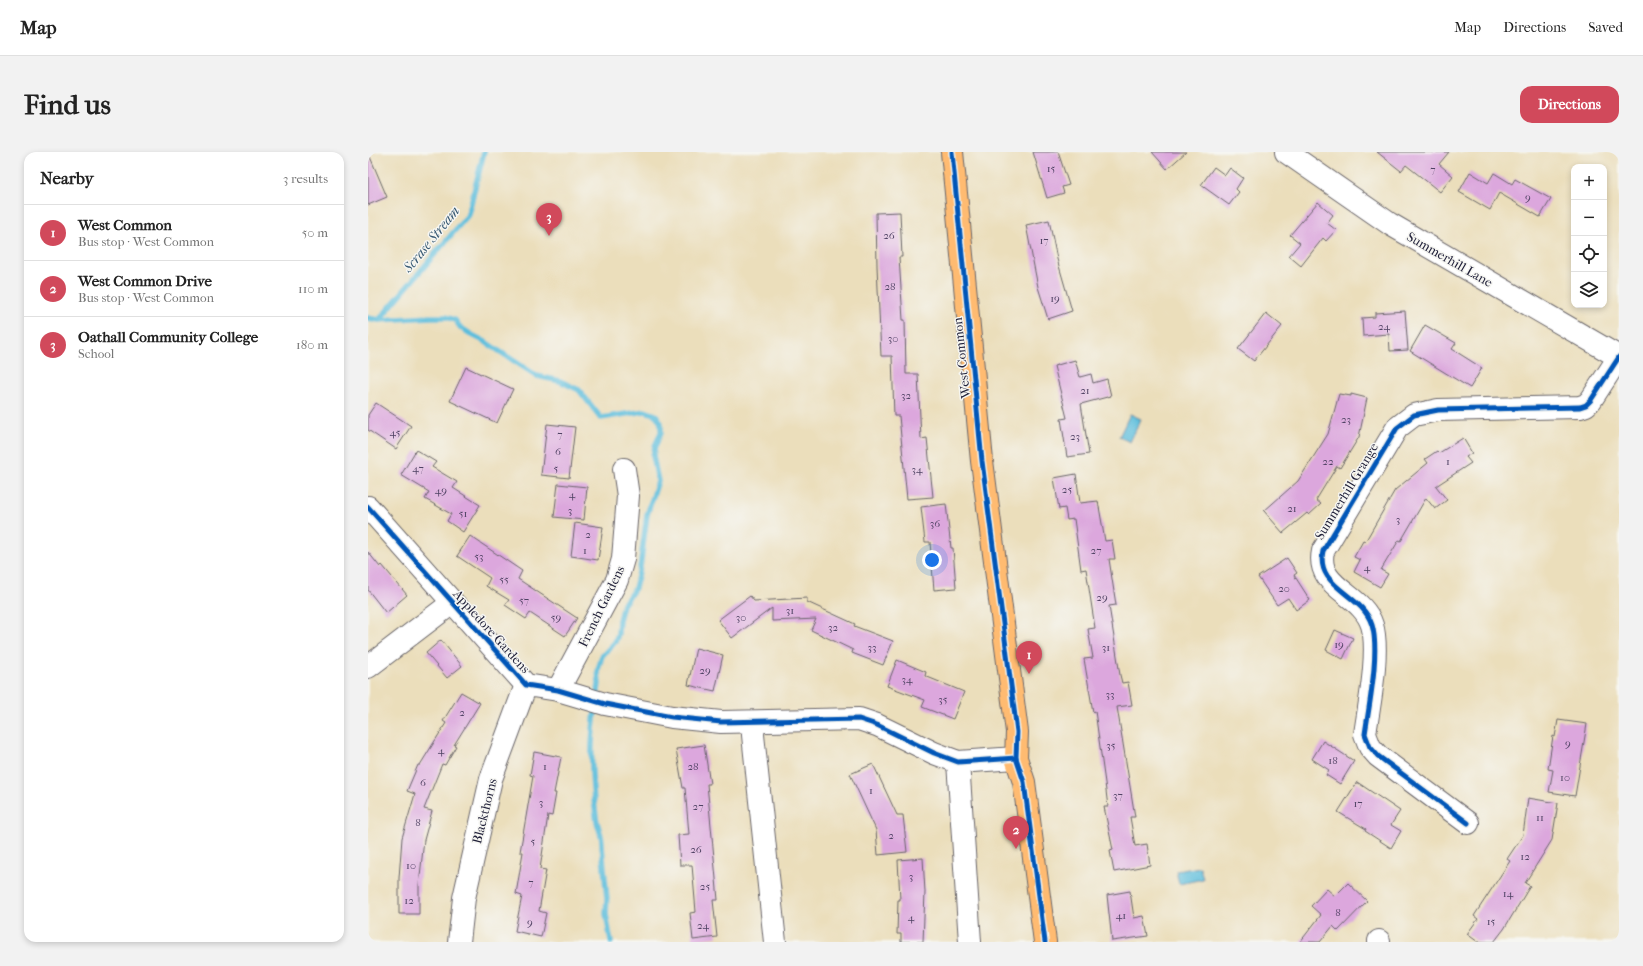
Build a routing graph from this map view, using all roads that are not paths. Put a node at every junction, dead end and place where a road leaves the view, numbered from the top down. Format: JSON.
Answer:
{"nodes":[{"id":1,"x":952,"y":152,"type":"edge"},
{"id":2,"x":1286,"y":152,"type":"edge"},
{"id":3,"x":1619,"y":357,"type":"edge"},
{"id":4,"x":624,"y":469,"type":"dead end"},
{"id":5,"x":368,"y":507,"type":"edge"},
{"id":6,"x":452,"y":603,"type":"junction"},
{"id":7,"x":368,"y":667,"type":"edge"},
{"id":8,"x":526,"y":685,"type":"junction"},
{"id":9,"x":558,"y":690,"type":"junction"},
{"id":10,"x":754,"y":722,"type":"junction"},
{"id":11,"x":1016,"y":758,"type":"junction"},
{"id":12,"x":958,"y":762,"type":"junction"},
{"id":13,"x":1468,"y":823,"type":"dead end"},
{"id":14,"x":459,"y":942,"type":"edge"},
{"id":15,"x":775,"y":942,"type":"edge"},
{"id":16,"x":970,"y":942,"type":"edge"},
{"id":17,"x":1045,"y":942,"type":"edge"}],
"edges":[{"from":1,"to":11,"type":"main road","name":"West Common"},
{"from":2,"to":3,"type":"street","name":"Summerhill Lane"},
{"from":3,"to":13,"type":"street","name":"Summerhill Grange"},
{"from":4,"to":9,"type":"street","name":"French Gardens"},
{"from":5,"to":6,"type":"street","name":"Appledore Gardens"},
{"from":6,"to":7,"type":"street","name":"Appledore Gardens"},
{"from":6,"to":8,"type":"street","name":"Appledore Gardens"},
{"from":8,"to":9,"type":"street","name":"Appledore Gardens"},
{"from":8,"to":14,"type":"street","name":"Blackthorns"},
{"from":9,"to":10,"type":"street","name":"Appledore Gardens"},
{"from":10,"to":12,"type":"street","name":"Appledore Gardens"},
{"from":10,"to":15,"type":"street"},
{"from":11,"to":12,"type":"street"},
{"from":11,"to":17,"type":"main road","name":"West Common"},
{"from":12,"to":16,"type":"street"}]}
